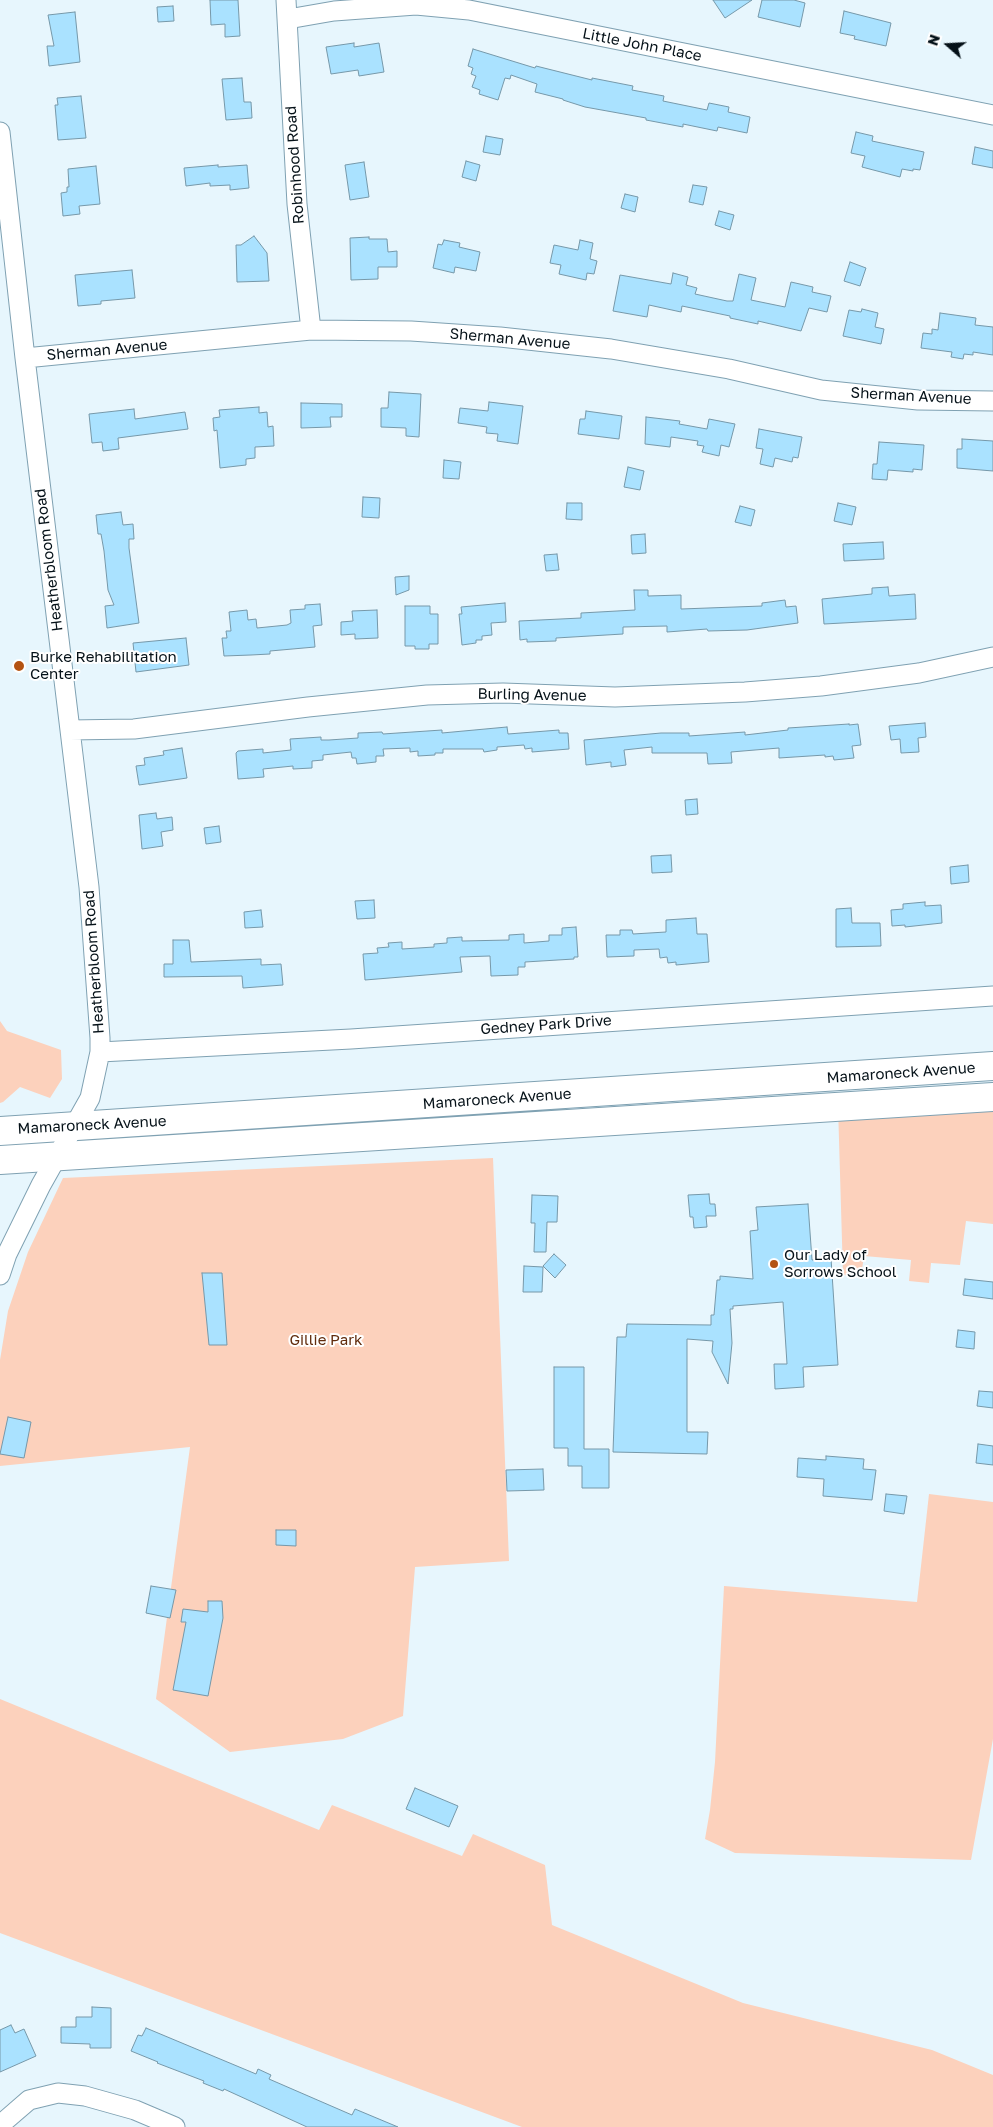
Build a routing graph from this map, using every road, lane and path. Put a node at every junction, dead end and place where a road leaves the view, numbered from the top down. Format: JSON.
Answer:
{"nodes":[{"id":1,"x":287,"y":9,"type":"edge"},
{"id":2,"x":993,"y":115,"type":"edge"},
{"id":3,"x":0,"y":132,"type":"edge"},
{"id":4,"x":311,"y":330,"type":"junction"},
{"id":5,"x":25,"y":358,"type":"junction"},
{"id":6,"x":993,"y":401,"type":"edge"},
{"id":7,"x":993,"y":657,"type":"edge"},
{"id":8,"x":70,"y":730,"type":"junction"},
{"id":9,"x":993,"y":996,"type":"edge"},
{"id":10,"x":100,"y":1052,"type":"junction"},
{"id":11,"x":993,"y":1066,"type":"edge"},
{"id":12,"x":993,"y":1096,"type":"edge"},
{"id":13,"x":73,"y":1127,"type":"junction"},
{"id":14,"x":0,"y":1131,"type":"edge"},
{"id":15,"x":55,"y":1157,"type":"junction"},
{"id":16,"x":0,"y":1160,"type":"edge"},
{"id":17,"x":0,"y":1275,"type":"edge"},
{"id":18,"x":0,"y":2125,"type":"edge"},
{"id":19,"x":175,"y":2127,"type":"edge"}],
"edges":[{"from":1,"to":2,"type":"street","name":"Little John Place"},
{"from":1,"to":4,"type":"street","name":"Robinhood Road"},
{"from":3,"to":5,"type":"street","name":"Heatherbloom Road"},
{"from":4,"to":5,"type":"street","name":"Sherman Avenue"},
{"from":4,"to":6,"type":"street","name":"Sherman Avenue"},
{"from":5,"to":8,"type":"street","name":"Heatherbloom Road"},
{"from":7,"to":8,"type":"street","name":"Burling Avenue"},
{"from":8,"to":10,"type":"street","name":"Heatherbloom Road"},
{"from":9,"to":10,"type":"street","name":"Gedney Park Drive"},
{"from":10,"to":13,"type":"street","name":"Heatherbloom Road"},
{"from":11,"to":13,"type":"main road","name":"Mamaroneck Avenue"},
{"from":12,"to":15,"type":"main road","name":"Mamaroneck Avenue"},
{"from":13,"to":14,"type":"main road","name":"Mamaroneck Avenue"},
{"from":13,"to":15,"type":"street","name":"Heatherbloom Road"},
{"from":15,"to":16,"type":"main road","name":"Mamaroneck Avenue"},
{"from":15,"to":17,"type":"street","name":"Heatherbloom Road"},
{"from":18,"to":19,"type":"street"}]}
